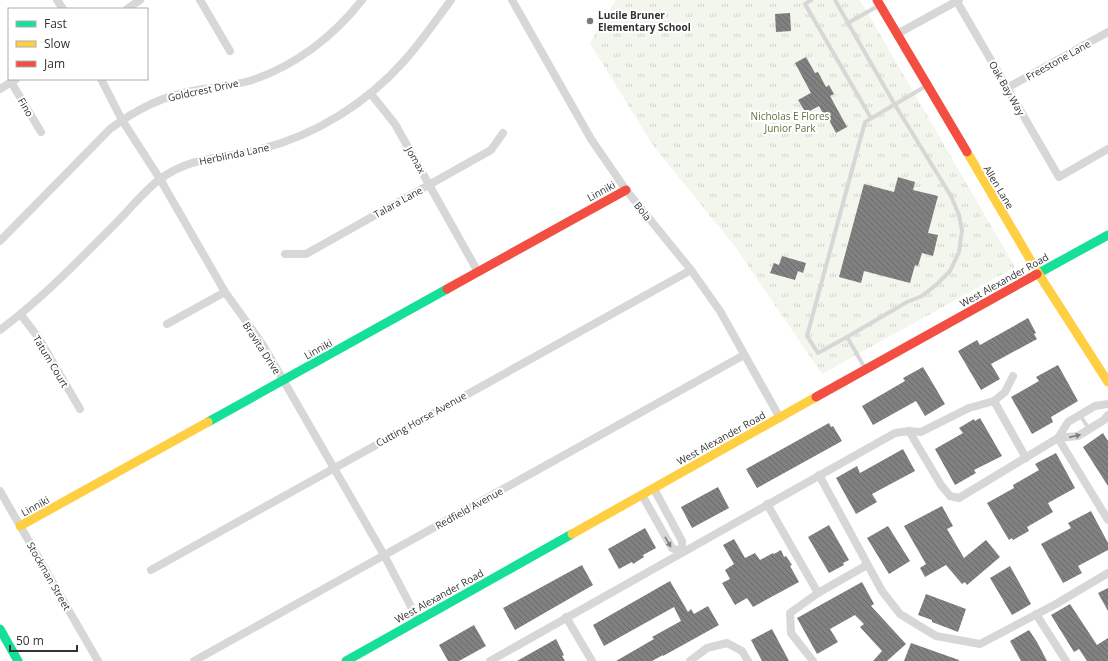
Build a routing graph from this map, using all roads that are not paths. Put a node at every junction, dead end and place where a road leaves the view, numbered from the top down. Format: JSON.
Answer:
{"nodes":[{"id":1,"x":140,"y":0,"type":"edge"},
{"id":2,"x":200,"y":0,"type":"edge"},
{"id":3,"x":362,"y":0,"type":"edge"},
{"id":4,"x":451,"y":0,"type":"edge"},
{"id":5,"x":512,"y":0,"type":"edge"},
{"id":6,"x":811,"y":0,"type":"edge"},
{"id":7,"x":835,"y":0,"type":"edge"},
{"id":8,"x":957,"y":0,"type":"edge"},
{"id":9,"x":879,"y":2,"type":"edge"},
{"id":10,"x":128,"y":8,"type":"edge"},
{"id":11,"x":848,"y":23,"type":"junction"},
{"id":12,"x":1108,"y":32,"type":"edge"},
{"id":13,"x":897,"y":34,"type":"junction"},
{"id":14,"x":230,"y":51,"type":"dead end"},
{"id":15,"x":102,"y":80,"type":"edge"},
{"id":16,"x":14,"y":81,"type":"edge"},
{"id":17,"x":927,"y":86,"type":"junction"},
{"id":18,"x":1007,"y":88,"type":"junction"},
{"id":19,"x":0,"y":89,"type":"edge"},
{"id":20,"x":371,"y":94,"type":"junction"},
{"id":21,"x":895,"y":105,"type":"junction"},
{"id":22,"x":871,"y":118,"type":"junction"},
{"id":23,"x":122,"y":120,"type":"junction"},
{"id":24,"x":41,"y":132,"type":"dead end"},
{"id":25,"x":503,"y":133,"type":"dead end"},
{"id":26,"x":1108,"y":150,"type":"edge"},
{"id":27,"x":160,"y":179,"type":"junction"},
{"id":28,"x":429,"y":184,"type":"junction"},
{"id":29,"x":626,"y":190,"type":"junction"},
{"id":30,"x":1108,"y":235,"type":"edge"},
{"id":31,"x":0,"y":241,"type":"edge"},
{"id":32,"x":285,"y":254,"type":"dead end"},
{"id":33,"x":691,"y":270,"type":"junction"},
{"id":34,"x":478,"y":272,"type":"junction"},
{"id":35,"x":1038,"y":273,"type":"junction"},
{"id":36,"x":225,"y":292,"type":"junction"},
{"id":37,"x":21,"y":315,"type":"junction"},
{"id":38,"x":168,"y":324,"type":"dead end"},
{"id":39,"x":0,"y":330,"type":"edge"},
{"id":40,"x":847,"y":337,"type":"junction"},
{"id":41,"x":744,"y":355,"type":"junction"},
{"id":42,"x":866,"y":370,"type":"junction"},
{"id":43,"x":1014,"y":376,"type":"dead end"},
{"id":44,"x":283,"y":380,"type":"junction"},
{"id":45,"x":1108,"y":382,"type":"edge"},
{"id":46,"x":994,"y":400,"type":"junction"},
{"id":47,"x":1108,"y":404,"type":"edge"},
{"id":48,"x":80,"y":409,"type":"dead end"},
{"id":49,"x":1080,"y":415,"type":"junction"},
{"id":50,"x":1108,"y":415,"type":"edge"},
{"id":51,"x":780,"y":418,"type":"junction"},
{"id":52,"x":1089,"y":429,"type":"junction"},
{"id":53,"x":909,"y":431,"type":"junction"},
{"id":54,"x":1058,"y":438,"type":"junction"},
{"id":55,"x":1026,"y":458,"type":"junction"},
{"id":56,"x":334,"y":468,"type":"junction"},
{"id":57,"x":819,"y":475,"type":"junction"},
{"id":58,"x":654,"y":489,"type":"junction"},
{"id":59,"x":0,"y":490,"type":"edge"},
{"id":60,"x":642,"y":495,"type":"junction"},
{"id":61,"x":767,"y":504,"type":"junction"},
{"id":62,"x":671,"y":519,"type":"junction"},
{"id":63,"x":1108,"y":520,"type":"edge"},
{"id":64,"x":20,"y":526,"type":"junction"},
{"id":65,"x":659,"y":526,"type":"junction"},
{"id":66,"x":682,"y":552,"type":"junction"},
{"id":67,"x":384,"y":556,"type":"junction"},
{"id":68,"x":868,"y":565,"type":"junction"},
{"id":69,"x":151,"y":570,"type":"dead end"},
{"id":70,"x":1108,"y":573,"type":"edge"},
{"id":71,"x":818,"y":593,"type":"junction"},
{"id":72,"x":1036,"y":614,"type":"junction"},
{"id":73,"x":566,"y":617,"type":"junction"},
{"id":74,"x":418,"y":620,"type":"junction"},
{"id":75,"x":0,"y":629,"type":"edge"},
{"id":76,"x":18,"y":661,"type":"edge"},
{"id":77,"x":98,"y":661,"type":"edge"},
{"id":78,"x":194,"y":661,"type":"edge"},
{"id":79,"x":346,"y":661,"type":"edge"},
{"id":80,"x":490,"y":661,"type":"edge"},
{"id":81,"x":592,"y":661,"type":"edge"},
{"id":82,"x":690,"y":661,"type":"edge"},
{"id":83,"x":748,"y":661,"type":"edge"},
{"id":84,"x":813,"y":661,"type":"edge"},
{"id":85,"x":1066,"y":661,"type":"edge"}],
"edges":[{"from":1,"to":10,"type":"street"},
{"from":2,"to":14,"type":"street"},
{"from":3,"to":23,"type":"street","name":"Goldcrest Drive"},
{"from":4,"to":20,"type":"street","name":"Herblinda Lane"},
{"from":5,"to":29,"type":"street","name":"Bola"},
{"from":6,"to":22,"type":"lane"},
{"from":7,"to":11,"type":"lane"},
{"from":8,"to":13,"type":"street"},
{"from":8,"to":18,"type":"street","name":"Oak Bay Way"},
{"from":9,"to":11,"type":"lane"},
{"from":9,"to":13,"type":"main road","name":"Allen Lane"},
{"from":11,"to":21,"type":"lane"},
{"from":12,"to":18,"type":"street","name":"Freestone Lane"},
{"from":13,"to":17,"type":"main road","name":"Allen Lane"},
{"from":15,"to":23,"type":"street","name":"Bravita Drive"},
{"from":16,"to":19,"type":"street"},
{"from":16,"to":24,"type":"street","name":"Fino"},
{"from":17,"to":21,"type":"lane"},
{"from":17,"to":35,"type":"main road","name":"Allen Lane"},
{"from":18,"to":26,"type":"street","name":"Oak Bay Way"},
{"from":20,"to":27,"type":"street","name":"Herblinda Lane"},
{"from":20,"to":28,"type":"street","name":"Jomax"},
{"from":21,"to":22,"type":"lane"},
{"from":21,"to":40,"type":"lane"},
{"from":22,"to":40,"type":"lane"},
{"from":23,"to":27,"type":"street","name":"Bravita Drive"},
{"from":23,"to":31,"type":"street","name":"Goldcrest Drive"},
{"from":25,"to":28,"type":"street","name":"Talara Lane"},
{"from":27,"to":36,"type":"street","name":"Bravita Drive"},
{"from":27,"to":37,"type":"street","name":"Herblinda Lane"},
{"from":28,"to":32,"type":"street","name":"Talara Lane"},
{"from":28,"to":34,"type":"street","name":"Jomax"},
{"from":29,"to":33,"type":"street","name":"Bola"},
{"from":29,"to":34,"type":"main road","name":"Linniki"},
{"from":30,"to":35,"type":"main road","name":"West Alexander Road"},
{"from":33,"to":41,"type":"street","name":"Bola"},
{"from":33,"to":56,"type":"street","name":"Cutting Horse Avenue"},
{"from":34,"to":44,"type":"main road","name":"Linniki"},
{"from":35,"to":42,"type":"main road","name":"West Alexander Road"},
{"from":35,"to":45,"type":"main road","name":"Allen Lane"},
{"from":36,"to":38,"type":"street"},
{"from":36,"to":44,"type":"street","name":"Bravita Drive"},
{"from":37,"to":39,"type":"street","name":"Herblinda Lane"},
{"from":37,"to":48,"type":"street","name":"Tatum Court"},
{"from":40,"to":42,"type":"lane"},
{"from":41,"to":51,"type":"street","name":"Bola"},
{"from":41,"to":67,"type":"street","name":"Redfield Avenue"},
{"from":42,"to":51,"type":"main road","name":"West Alexander Road"},
{"from":43,"to":46,"type":"street"},
{"from":44,"to":56,"type":"street","name":"Bravita Drive"},
{"from":44,"to":64,"type":"main road","name":"Linniki"},
{"from":46,"to":53,"type":"street"},
{"from":46,"to":55,"type":"street"},
{"from":47,"to":49,"type":"street"},
{"from":49,"to":52,"type":"lane"},
{"from":49,"to":54,"type":"street"},
{"from":50,"to":52,"type":"street"},
{"from":51,"to":58,"type":"main road","name":"West Alexander Road"},
{"from":54,"to":52,"type":"street","one_way":true},
{"from":53,"to":55,"type":"street"},
{"from":53,"to":57,"type":"street"},
{"from":54,"to":55,"type":"street"},
{"from":54,"to":63,"type":"street"},
{"from":56,"to":67,"type":"street","name":"Bravita Drive"},
{"from":56,"to":69,"type":"street","name":"Cutting Horse Avenue"},
{"from":57,"to":61,"type":"street"},
{"from":57,"to":68,"type":"street"},
{"from":58,"to":60,"type":"main road","name":"West Alexander Road"},
{"from":58,"to":62,"type":"street"},
{"from":59,"to":64,"type":"street","name":"Stockman Street"},
{"from":60,"to":65,"type":"street"},
{"from":60,"to":74,"type":"main road","name":"West Alexander Road"},
{"from":61,"to":66,"type":"street"},
{"from":61,"to":71,"type":"street"},
{"from":62,"to":65,"type":"lane"},
{"from":62,"to":66,"type":"street"},
{"from":64,"to":77,"type":"street","name":"Stockman Street"},
{"from":65,"to":66,"type":"street","one_way":true},
{"from":66,"to":73,"type":"street"},
{"from":67,"to":74,"type":"street","name":"Bravita Drive"},
{"from":67,"to":78,"type":"street","name":"Redfield Avenue"},
{"from":68,"to":71,"type":"street"},
{"from":68,"to":72,"type":"street"},
{"from":70,"to":72,"type":"street"},
{"from":71,"to":84,"type":"street"},
{"from":72,"to":85,"type":"street"},
{"from":73,"to":80,"type":"street"},
{"from":73,"to":81,"type":"street"},
{"from":74,"to":79,"type":"main road","name":"West Alexander Road"},
{"from":75,"to":76,"type":"main road"},
{"from":82,"to":83,"type":"street"}]}
